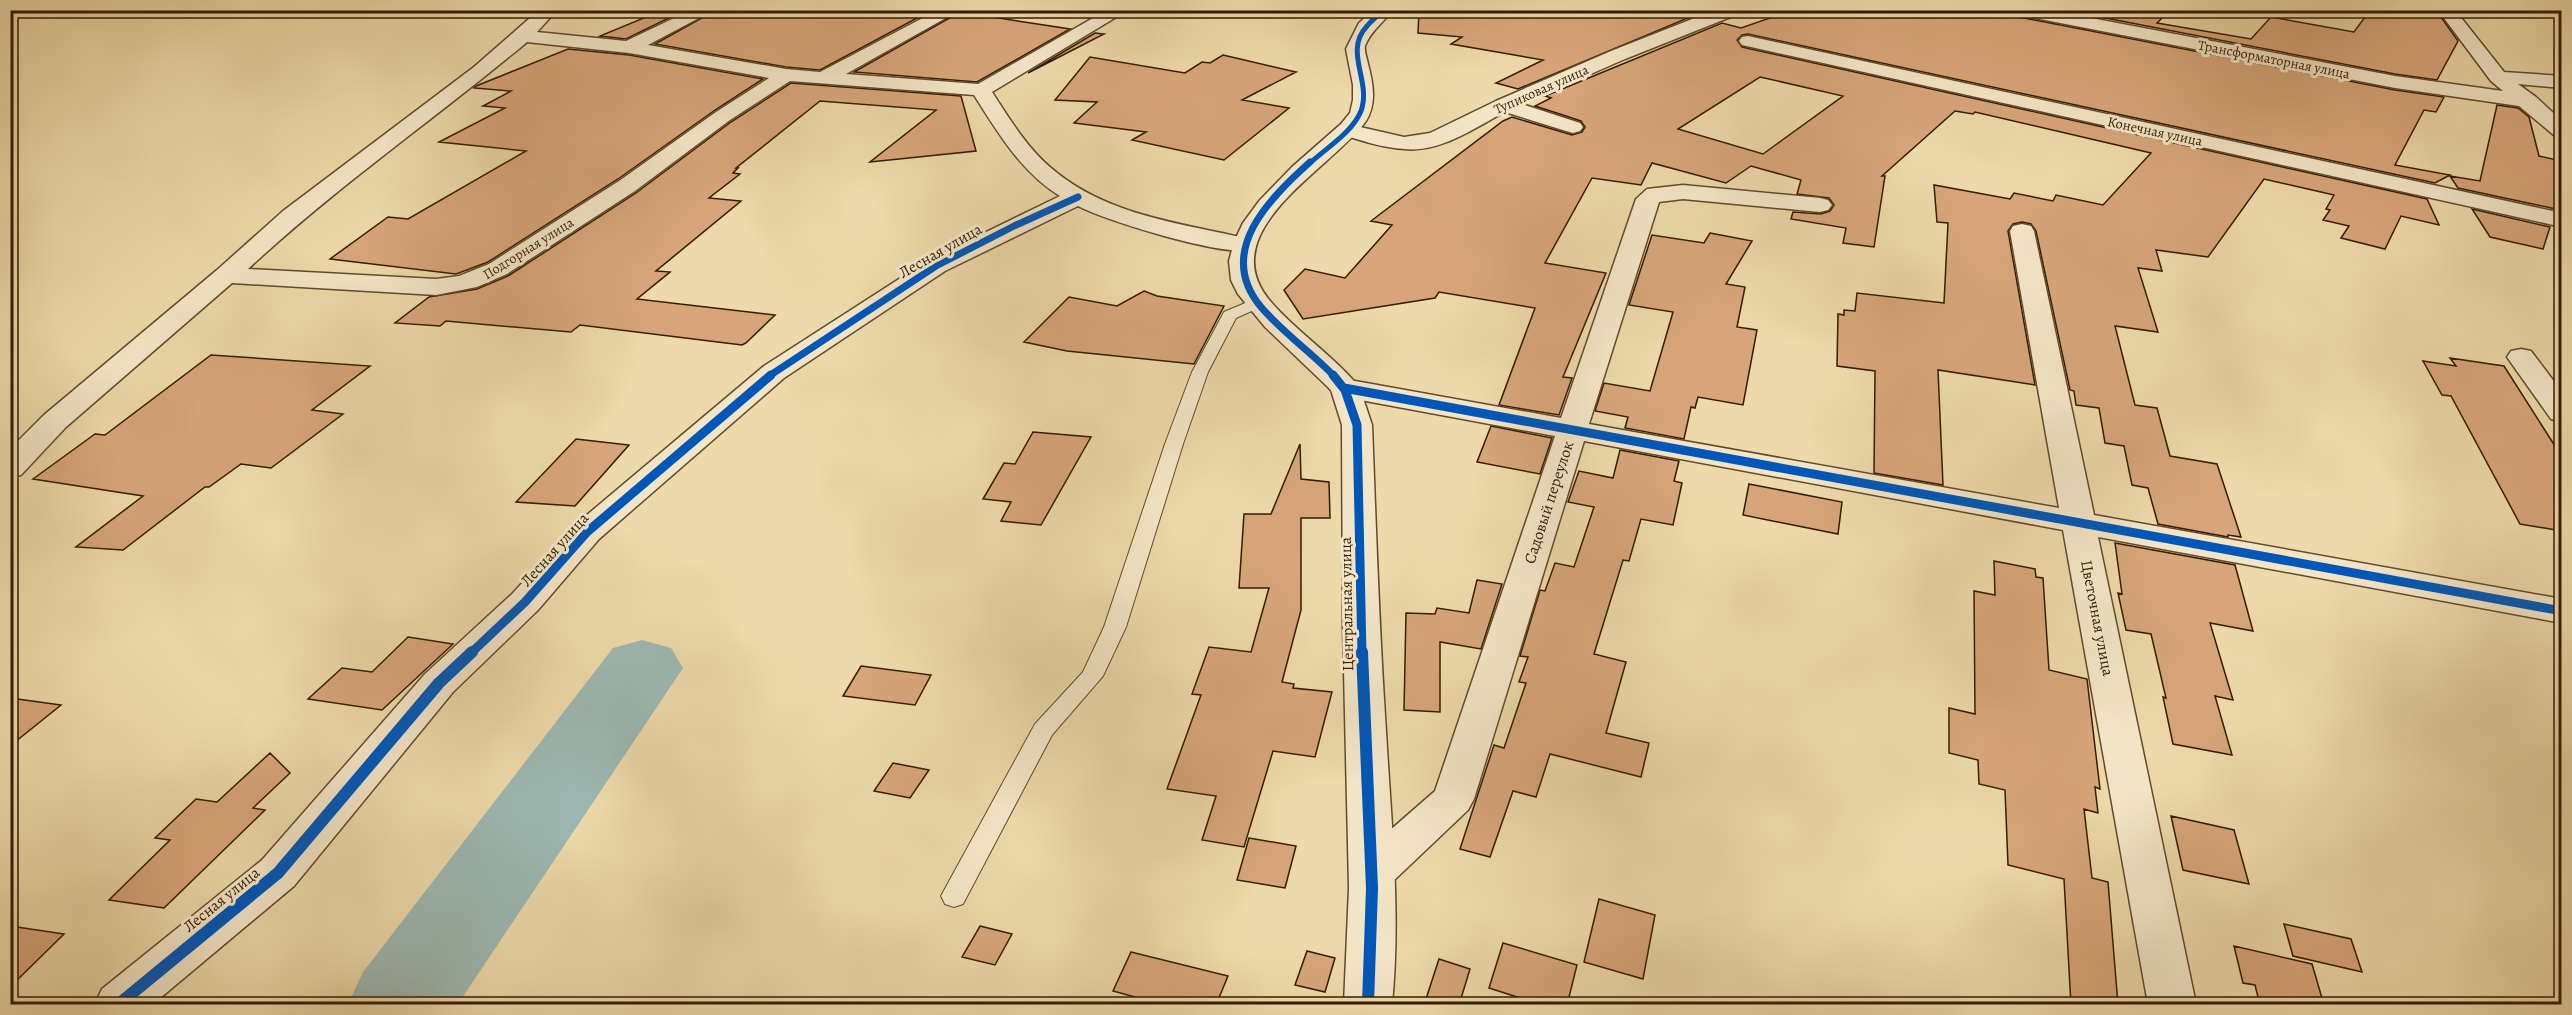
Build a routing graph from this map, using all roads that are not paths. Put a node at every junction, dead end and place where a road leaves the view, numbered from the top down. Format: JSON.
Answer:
{"nodes":[{"id":1,"x":549,"y":10,"type":"edge"},
{"id":2,"x":706,"y":10,"type":"edge"},
{"id":3,"x":952,"y":10,"type":"edge"},
{"id":4,"x":1120,"y":10,"type":"edge"},
{"id":5,"x":1384,"y":10,"type":"edge"},
{"id":6,"x":1732,"y":10,"type":"edge"},
{"id":7,"x":2019,"y":10,"type":"edge"},
{"id":8,"x":2442,"y":11,"type":"edge"},
{"id":9,"x":523,"y":36,"type":"junction"},
{"id":10,"x":1748,"y":41,"type":"dead end"},
{"id":11,"x":629,"y":47,"type":"junction"},
{"id":12,"x":786,"y":75,"type":"junction"},
{"id":13,"x":825,"y":77,"type":"junction"},
{"id":14,"x":2498,"y":77,"type":"junction"},
{"id":15,"x":2562,"y":82,"type":"edge"},
{"id":16,"x":981,"y":90,"type":"junction"},
{"id":17,"x":2529,"y":101,"type":"junction"},
{"id":18,"x":1503,"y":105,"type":"junction"},
{"id":19,"x":1573,"y":127,"type":"dead end"},
{"id":20,"x":1347,"y":130,"type":"junction"},
{"id":21,"x":2562,"y":132,"type":"edge"},
{"id":22,"x":1078,"y":197,"type":"junction"},
{"id":23,"x":1820,"y":205,"type":"dead end"},
{"id":24,"x":2562,"y":220,"type":"edge"},
{"id":25,"x":2022,"y":231,"type":"dead end"},
{"id":26,"x":1244,"y":245,"type":"junction"},
{"id":27,"x":226,"y":275,"type":"junction"},
{"id":28,"x":1257,"y":303,"type":"junction"},
{"id":29,"x":2521,"y":357,"type":"dead end"},
{"id":30,"x":1344,"y":388,"type":"junction"},
{"id":31,"x":2562,"y":413,"type":"edge"},
{"id":32,"x":1572,"y":429,"type":"junction"},
{"id":33,"x":10,"y":468,"type":"edge"},
{"id":34,"x":2080,"y":524,"type":"junction"},
{"id":35,"x":2562,"y":611,"type":"edge"},
{"id":36,"x":1372,"y":873,"type":"junction"},
{"id":37,"x":954,"y":896,"type":"dead end"},
{"id":38,"x":118,"y":1005,"type":"edge"},
{"id":39,"x":1368,"y":1005,"type":"edge"},
{"id":40,"x":2172,"y":1005,"type":"edge"}],
"edges":[{"from":1,"to":9,"type":"street"},
{"from":2,"to":11,"type":"street"},
{"from":3,"to":13,"type":"street"},
{"from":4,"to":16,"type":"street"},
{"from":5,"to":20,"type":"street"},
{"from":6,"to":18,"type":"street","name":"Тупиковая улица"},
{"from":7,"to":17,"type":"street","name":"Трансформаторная улица"},
{"from":8,"to":14,"type":"street"},
{"from":9,"to":11,"type":"street"},
{"from":9,"to":27,"type":"street"},
{"from":10,"to":24,"type":"street","name":"Конечная улица"},
{"from":11,"to":12,"type":"street"},
{"from":12,"to":13,"type":"street"},
{"from":12,"to":27,"type":"street","name":"Подгорная улица"},
{"from":13,"to":16,"type":"street"},
{"from":14,"to":15,"type":"street"},
{"from":14,"to":17,"type":"street"},
{"from":16,"to":22,"type":"street"},
{"from":17,"to":21,"type":"street"},
{"from":18,"to":19,"type":"street"},
{"from":18,"to":20,"type":"street","name":"Тупиковая улица"},
{"from":20,"to":26,"type":"street"},
{"from":22,"to":26,"type":"street"},
{"from":22,"to":38,"type":"street","name":"Лесная улица"},
{"from":23,"to":32,"type":"street","name":"Садовый переулок"},
{"from":25,"to":34,"type":"street","name":"Цветочная улица"},
{"from":26,"to":28,"type":"street","name":"Центральная улица"},
{"from":27,"to":33,"type":"street"},
{"from":28,"to":30,"type":"street","name":"Центральная улица"},
{"from":28,"to":37,"type":"lane"},
{"from":29,"to":31,"type":"street"},
{"from":30,"to":32,"type":"street"},
{"from":30,"to":36,"type":"street","name":"Центральная улица"},
{"from":32,"to":34,"type":"street"},
{"from":32,"to":36,"type":"street","name":"Садовый переулок"},
{"from":34,"to":35,"type":"street"},
{"from":34,"to":40,"type":"street","name":"Цветочная улица"},
{"from":36,"to":39,"type":"street","name":"Центральная улица"}]}
